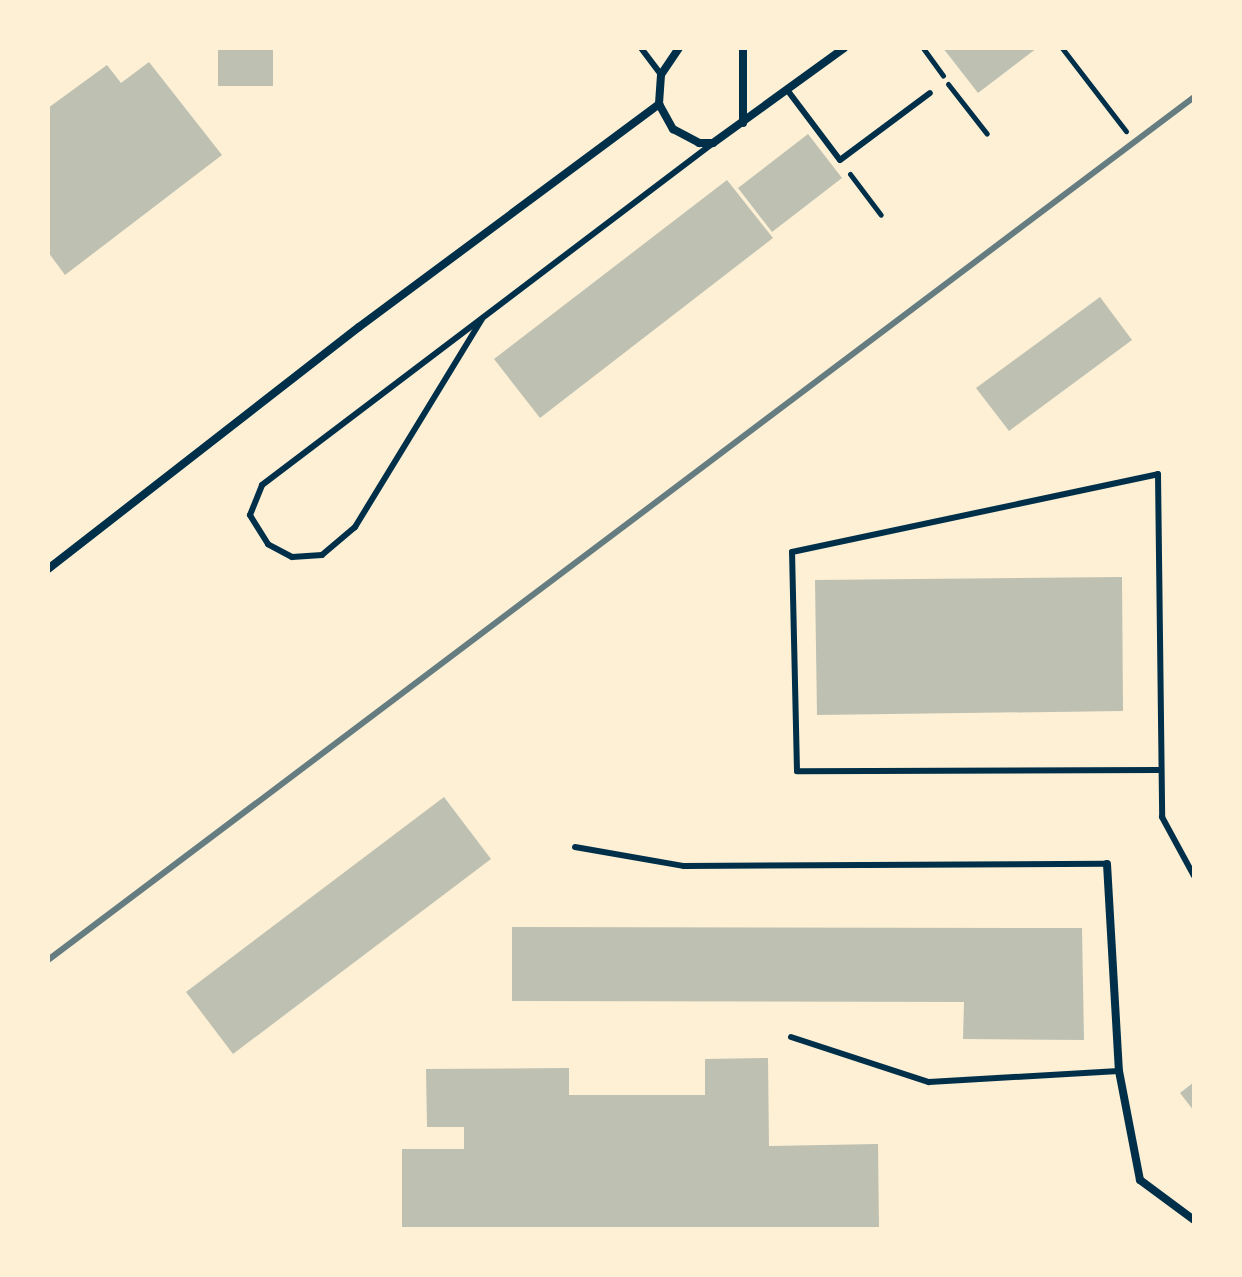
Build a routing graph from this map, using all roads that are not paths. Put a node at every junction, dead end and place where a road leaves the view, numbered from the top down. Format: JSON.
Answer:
{"nodes":[{"id":1,"x":641,"y":48,"type":"edge"},
{"id":2,"x":679,"y":48,"type":"edge"},
{"id":3,"x":743,"y":48,"type":"edge"},
{"id":4,"x":844,"y":48,"type":"edge"},
{"id":5,"x":661,"y":75,"type":"junction"},
{"id":6,"x":788,"y":91,"type":"junction"},
{"id":7,"x":930,"y":93,"type":"dead end"},
{"id":8,"x":659,"y":104,"type":"junction"},
{"id":9,"x":743,"y":123,"type":"junction"},
{"id":10,"x":713,"y":143,"type":"junction"},
{"id":11,"x":482,"y":319,"type":"junction"},
{"id":12,"x":48,"y":569,"type":"edge"},
{"id":13,"x":1159,"y":770,"type":"junction"},
{"id":14,"x":575,"y":847,"type":"dead end"},
{"id":15,"x":1107,"y":864,"type":"joint"},
{"id":16,"x":1194,"y":876,"type":"edge"},
{"id":17,"x":791,"y":1037,"type":"dead end"},
{"id":18,"x":1119,"y":1071,"type":"junction"},
{"id":19,"x":1194,"y":1220,"type":"edge"}],
"edges":[{"from":1,"to":5,"type":"lane"},
{"from":2,"to":5,"type":"street"},
{"from":3,"to":9,"type":"street"},
{"from":4,"to":6,"type":"street"},
{"from":5,"to":8,"type":"street"},
{"from":6,"to":7,"type":"lane"},
{"from":6,"to":9,"type":"street"},
{"from":8,"to":10,"type":"street"},
{"from":8,"to":12,"type":"street"},
{"from":9,"to":10,"type":"street"},
{"from":10,"to":11,"type":"lane"},
{"from":11,"to":11,"type":"lane"},
{"from":13,"to":13,"type":"lane"},
{"from":13,"to":16,"type":"lane"},
{"from":14,"to":15,"type":"lane"},
{"from":15,"to":18,"type":"street"},
{"from":17,"to":18,"type":"lane"},
{"from":18,"to":19,"type":"street"}]}
